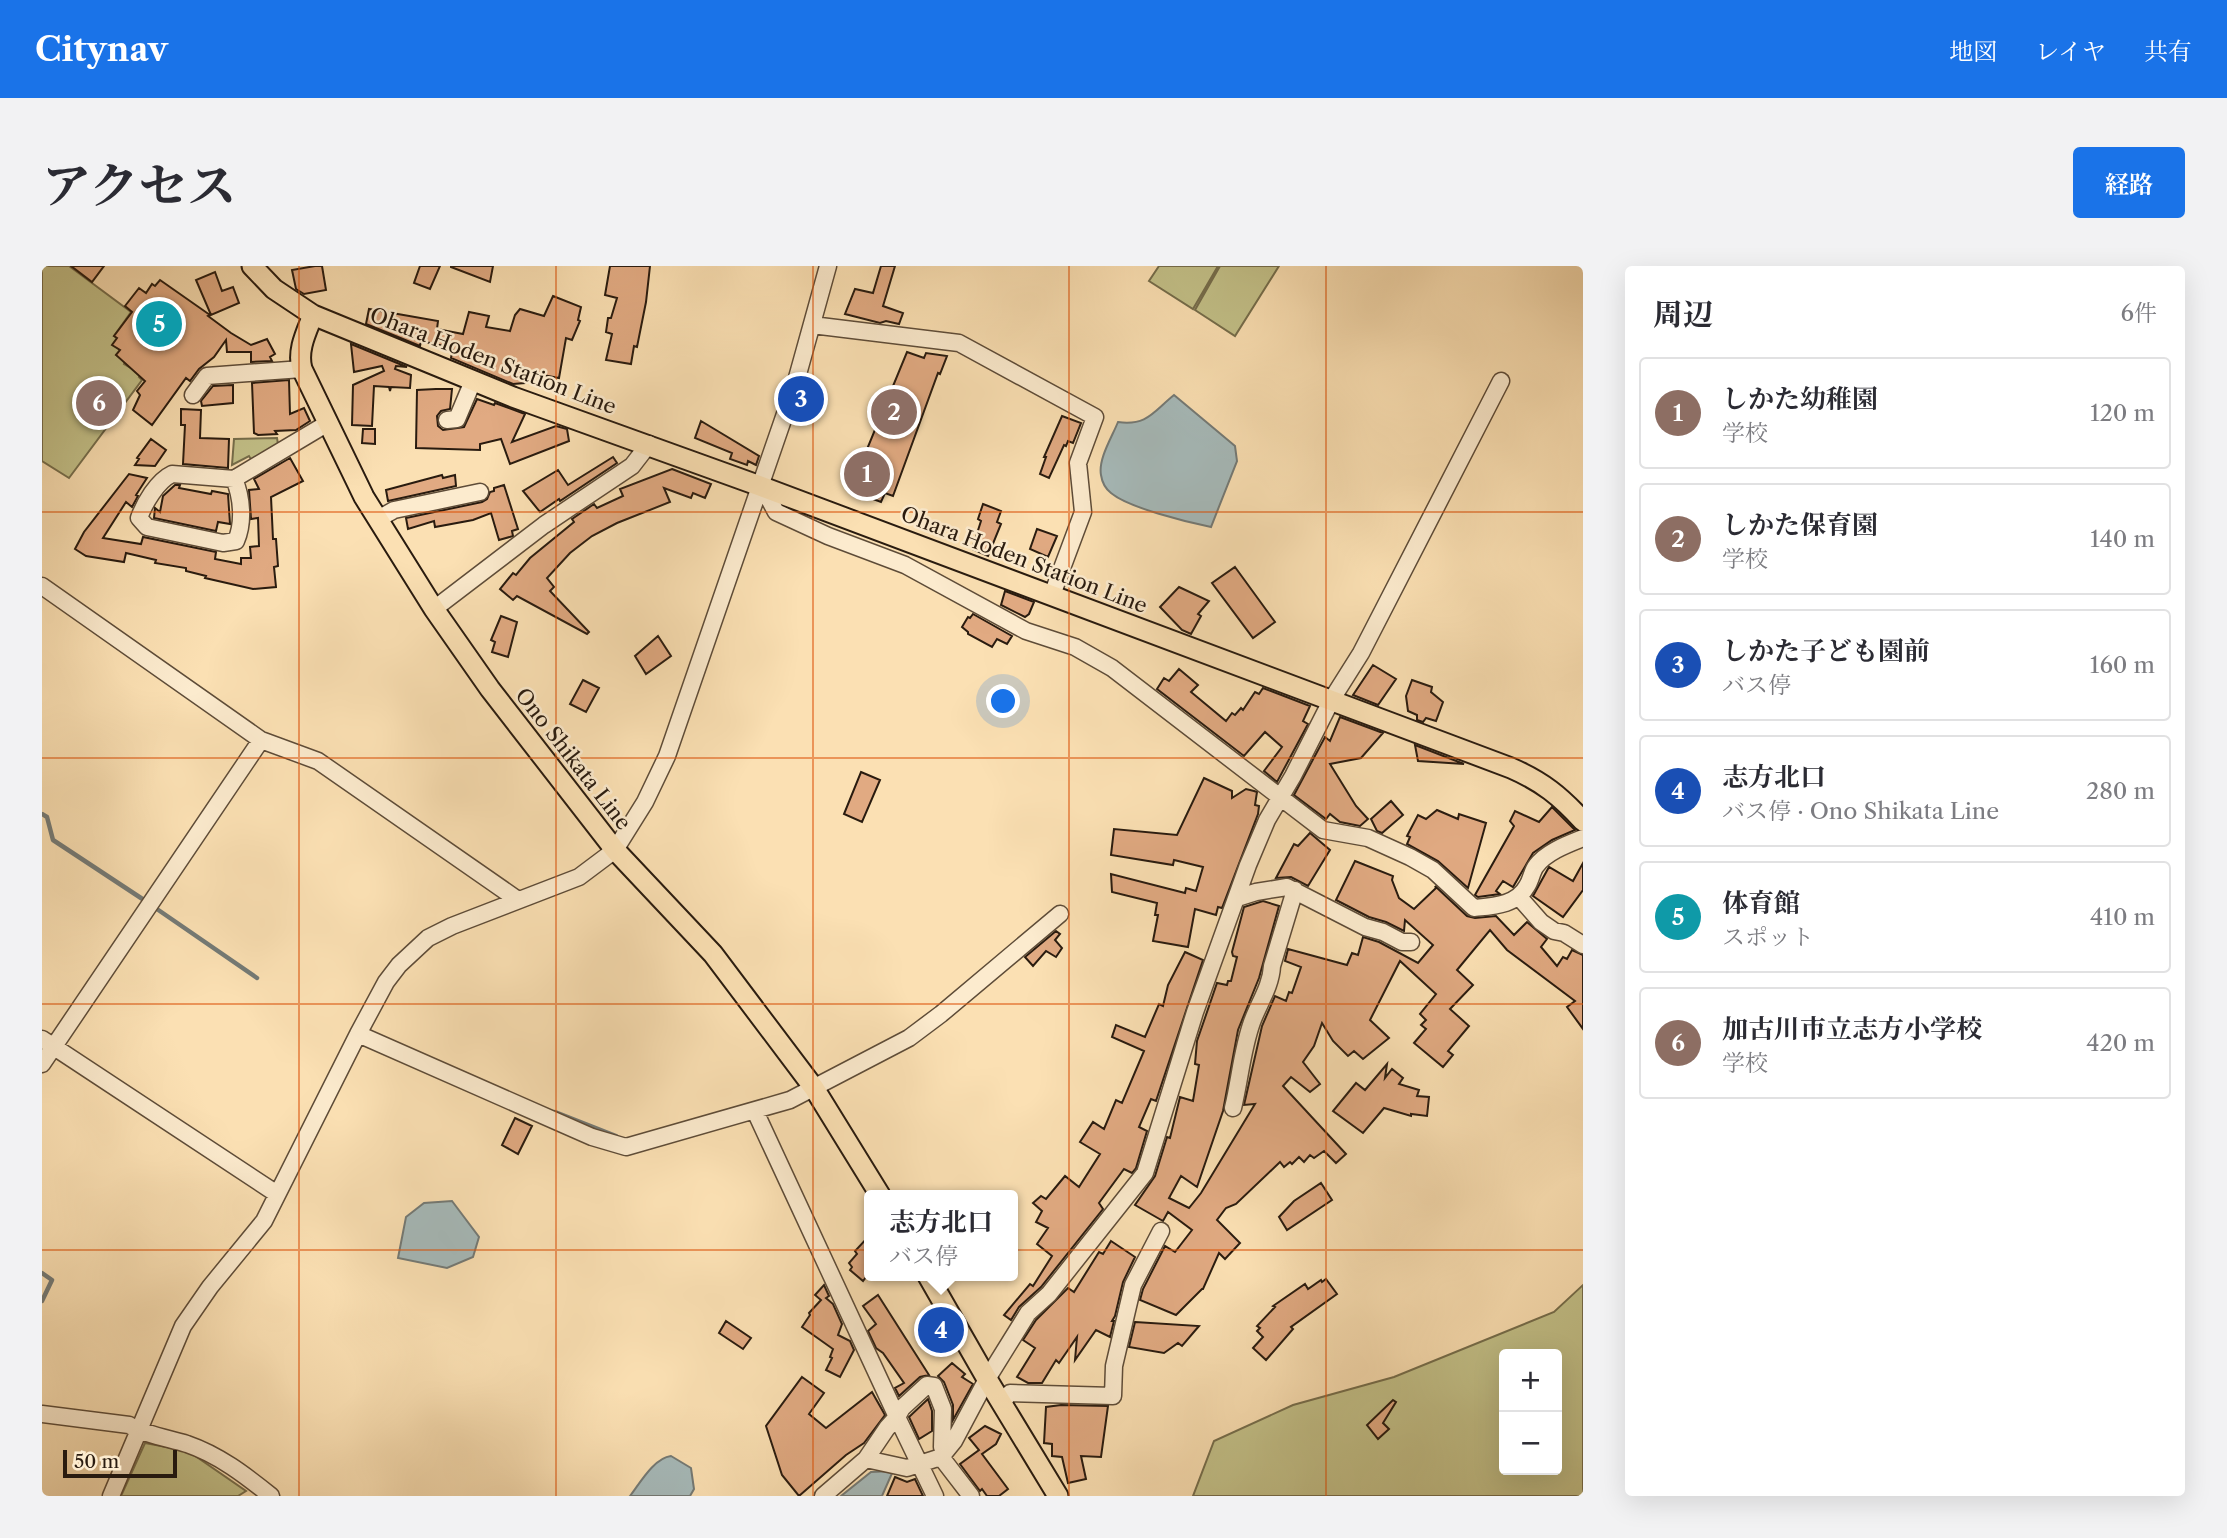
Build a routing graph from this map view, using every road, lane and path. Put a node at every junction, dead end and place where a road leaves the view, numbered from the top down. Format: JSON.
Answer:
{"nodes":[{"id":1,"x":252,"y":266,"type":"edge"},
{"id":2,"x":828,"y":266,"type":"edge"},
{"id":3,"x":313,"y":315,"type":"junction"},
{"id":4,"x":812,"y":325,"type":"junction"},
{"id":5,"x":302,"y":369,"type":"junction"},
{"id":6,"x":473,"y":381,"type":"junction"},
{"id":7,"x":1501,"y":381,"type":"dead end"},
{"id":8,"x":193,"y":395,"type":"dead end"},
{"id":9,"x":447,"y":420,"type":"dead end"},
{"id":10,"x":328,"y":423,"type":"junction"},
{"id":11,"x":649,"y":444,"type":"junction"},
{"id":12,"x":234,"y":479,"type":"junction"},
{"id":13,"x":761,"y":486,"type":"junction"},
{"id":14,"x":480,"y":492,"type":"dead end"},
{"id":15,"x":378,"y":519,"type":"junction"},
{"id":16,"x":42,"y":586,"type":"edge"},
{"id":17,"x":1052,"y":595,"type":"junction"},
{"id":18,"x":434,"y":608,"type":"junction"},
{"id":19,"x":1332,"y":699,"type":"junction"},
{"id":20,"x":261,"y":740,"type":"junction"},
{"id":21,"x":1282,"y":797,"type":"junction"},
{"id":22,"x":1583,"y":821,"type":"edge"},
{"id":23,"x":1583,"y":838,"type":"edge"},
{"id":24,"x":615,"y":850,"type":"junction"},
{"id":25,"x":1294,"y":890,"type":"junction"},
{"id":26,"x":1519,"y":897,"type":"junction"},
{"id":27,"x":1237,"y":898,"type":"junction"},
{"id":28,"x":518,"y":900,"type":"junction"},
{"id":29,"x":1060,"y":914,"type":"dead end"},
{"id":30,"x":1411,"y":942,"type":"dead end"},
{"id":31,"x":1583,"y":945,"type":"edge"},
{"id":32,"x":358,"y":1034,"type":"junction"},
{"id":33,"x":48,"y":1043,"type":"edge"},
{"id":34,"x":42,"y":1064,"type":"edge"},
{"id":35,"x":814,"y":1088,"type":"junction"},
{"id":36,"x":1233,"y":1108,"type":"dead end"},
{"id":37,"x":755,"y":1111,"type":"junction"},
{"id":38,"x":877,"y":1190,"type":"edge"},
{"id":39,"x":277,"y":1194,"type":"junction"},
{"id":40,"x":1161,"y":1231,"type":"dead end"},
{"id":41,"x":931,"y":1281,"type":"edge"},
{"id":42,"x":987,"y":1380,"type":"junction"},
{"id":43,"x":1002,"y":1402,"type":"junction"},
{"id":44,"x":42,"y":1414,"type":"edge"},
{"id":45,"x":897,"y":1417,"type":"junction"},
{"id":46,"x":138,"y":1431,"type":"junction"},
{"id":47,"x":943,"y":1455,"type":"junction"},
{"id":48,"x":866,"y":1459,"type":"junction"},
{"id":49,"x":921,"y":1464,"type":"junction"},
{"id":50,"x":111,"y":1496,"type":"edge"},
{"id":51,"x":271,"y":1496,"type":"edge"},
{"id":52,"x":823,"y":1496,"type":"edge"},
{"id":53,"x":935,"y":1496,"type":"edge"},
{"id":54,"x":971,"y":1496,"type":"edge"},
{"id":55,"x":1058,"y":1496,"type":"edge"}],
"edges":[{"from":1,"to":3,"type":"main road","name":"Ohara Hoden Station Line"},
{"from":2,"to":4,"type":"street"},
{"from":3,"to":5,"type":"main road"},
{"from":3,"to":6,"type":"main road","name":"Ohara Hoden Station Line"},
{"from":4,"to":13,"type":"street"},
{"from":4,"to":17,"type":"street"},
{"from":5,"to":8,"type":"street"},
{"from":5,"to":10,"type":"main road","name":"Ono Shikata Line"},
{"from":6,"to":9,"type":"street"},
{"from":6,"to":11,"type":"main road","name":"Ohara Hoden Station Line"},
{"from":7,"to":19,"type":"street"},
{"from":10,"to":12,"type":"street"},
{"from":10,"to":15,"type":"main road","name":"Ono Shikata Line"},
{"from":11,"to":13,"type":"main road","name":"Ohara Hoden Station Line"},
{"from":11,"to":18,"type":"street"},
{"from":12,"to":12,"type":"street"},
{"from":13,"to":17,"type":"main road","name":"Ohara Hoden Station Line"},
{"from":13,"to":21,"type":"street"},
{"from":13,"to":24,"type":"street"},
{"from":14,"to":15,"type":"street"},
{"from":15,"to":18,"type":"main road","name":"Ono Shikata Line"},
{"from":16,"to":20,"type":"street"},
{"from":17,"to":19,"type":"main road","name":"Ohara Hoden Station Line"},
{"from":18,"to":24,"type":"main road","name":"Ono Shikata Line"},
{"from":19,"to":21,"type":"street"},
{"from":19,"to":22,"type":"main road","name":"Ohara Hoden Station Line"},
{"from":20,"to":28,"type":"street"},
{"from":20,"to":33,"type":"street"},
{"from":21,"to":26,"type":"street"},
{"from":21,"to":27,"type":"street"},
{"from":23,"to":26,"type":"street"},
{"from":24,"to":28,"type":"street"},
{"from":24,"to":35,"type":"main road","name":"Ono Shikata Line"},
{"from":25,"to":27,"type":"street"},
{"from":25,"to":30,"type":"street"},
{"from":25,"to":36,"type":"street"},
{"from":26,"to":31,"type":"street"},
{"from":27,"to":42,"type":"street"},
{"from":28,"to":32,"type":"street"},
{"from":29,"to":35,"type":"street"},
{"from":32,"to":37,"type":"street"},
{"from":32,"to":39,"type":"street"},
{"from":33,"to":34,"type":"street"},
{"from":33,"to":39,"type":"street"},
{"from":35,"to":37,"type":"street"},
{"from":35,"to":38,"type":"main road","name":"Ono Shikata Line"},
{"from":37,"to":45,"type":"street"},
{"from":39,"to":46,"type":"street"},
{"from":40,"to":43,"type":"street"},
{"from":41,"to":42,"type":"main road"},
{"from":42,"to":43,"type":"main road"},
{"from":42,"to":47,"type":"street"},
{"from":43,"to":55,"type":"main road"},
{"from":44,"to":46,"type":"street"},
{"from":45,"to":47,"type":"street"},
{"from":45,"to":48,"type":"street"},
{"from":45,"to":49,"type":"street"},
{"from":46,"to":50,"type":"street"},
{"from":46,"to":51,"type":"street"},
{"from":47,"to":49,"type":"street"},
{"from":47,"to":54,"type":"street"},
{"from":48,"to":49,"type":"street"},
{"from":48,"to":52,"type":"street"},
{"from":49,"to":53,"type":"street"}]}
